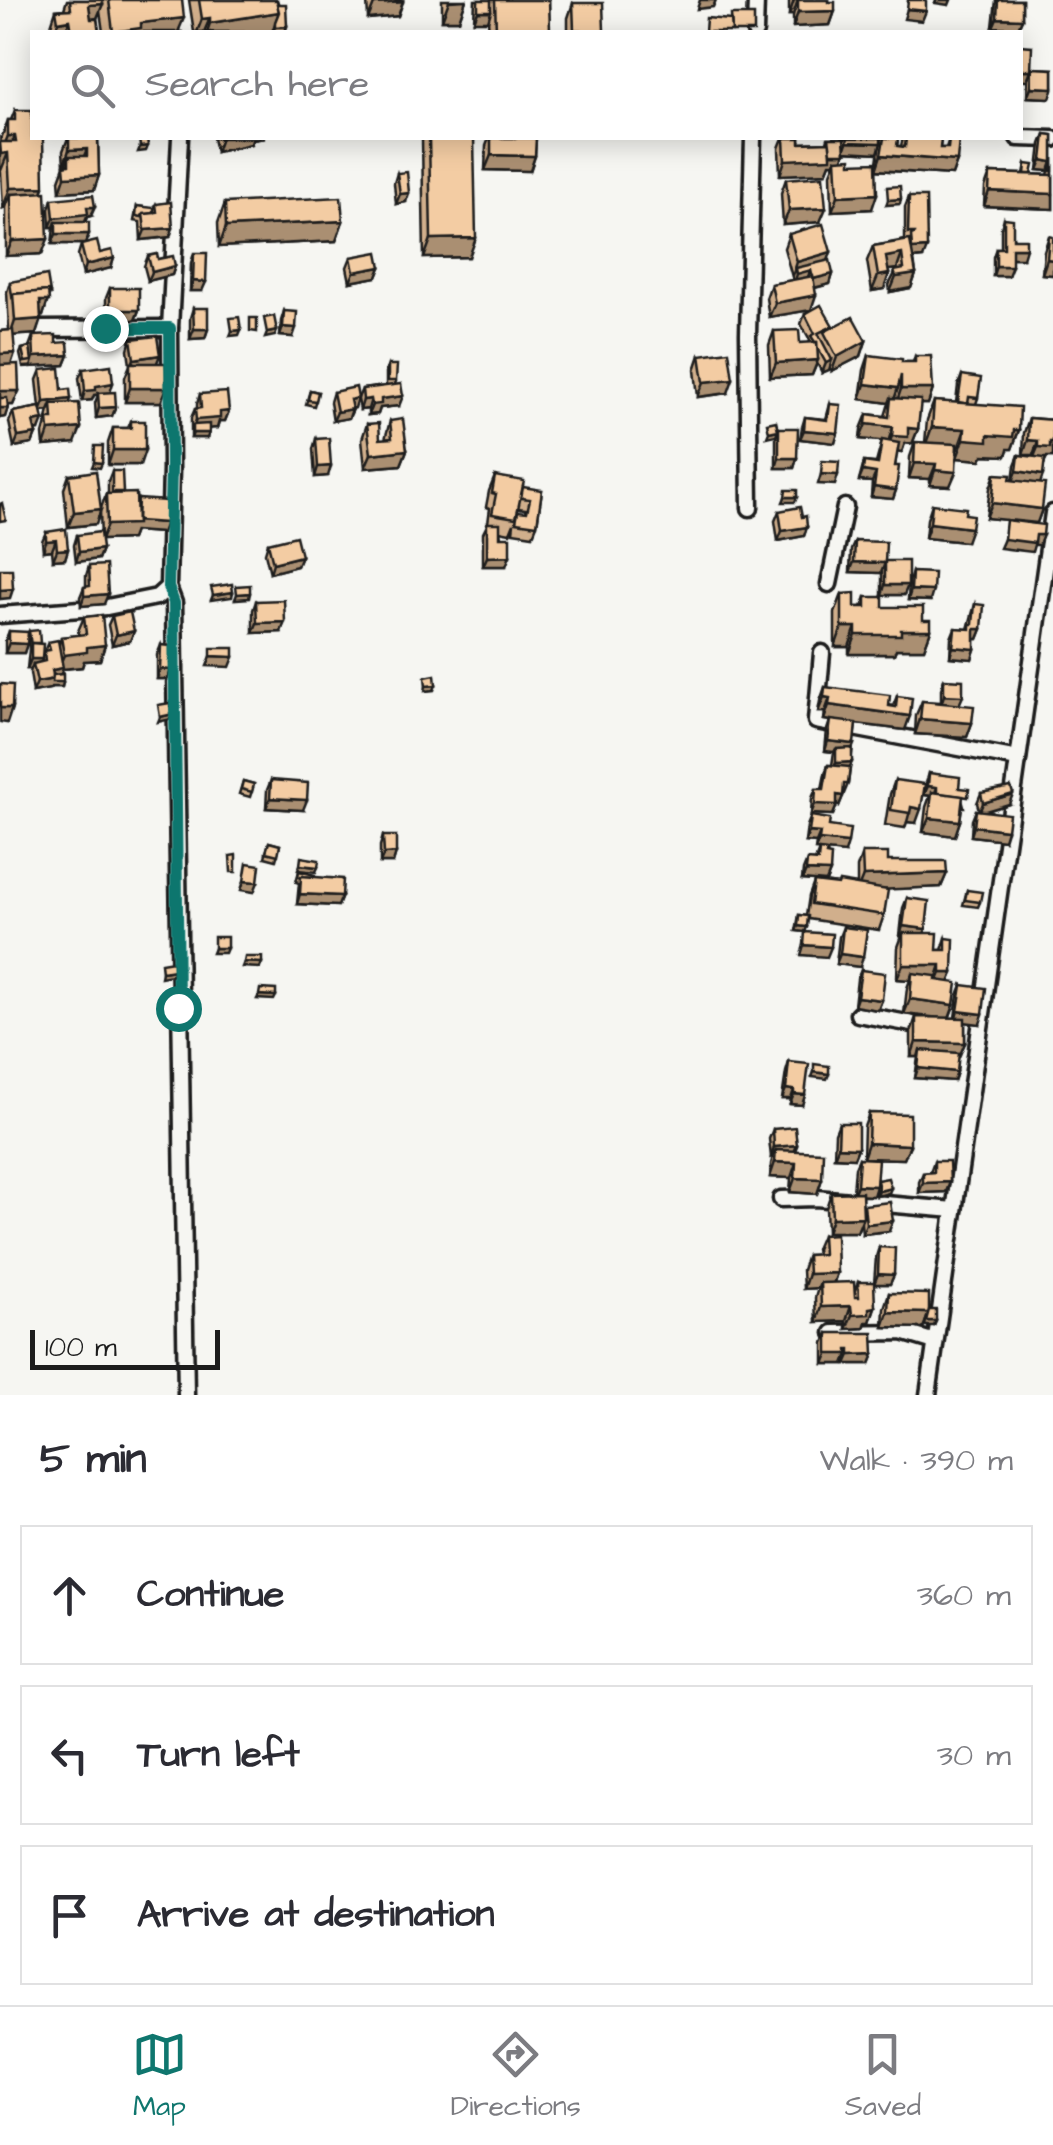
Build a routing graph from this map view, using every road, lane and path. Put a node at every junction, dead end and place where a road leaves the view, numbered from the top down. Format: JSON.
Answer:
{"nodes":[{"id":1,"x":756,"y":0,"type":"edge"},
{"id":2,"x":755,"y":30,"type":"edge"},
{"id":3,"x":1023,"y":138,"type":"edge"},
{"id":4,"x":180,"y":140,"type":"edge"},
{"id":5,"x":752,"y":140,"type":"edge"},
{"id":6,"x":1053,"y":140,"type":"edge"},
{"id":7,"x":170,"y":328,"type":"junction"},
{"id":8,"x":41,"y":329,"type":"edge"},
{"id":9,"x":750,"y":508,"type":"dead end"},
{"id":10,"x":845,"y":508,"type":"dead end"},
{"id":11,"x":1053,"y":513,"type":"edge"},
{"id":12,"x":1049,"y":564,"type":"edge"},
{"id":13,"x":830,"y":584,"type":"dead end"},
{"id":14,"x":168,"y":587,"type":"junction"},
{"id":15,"x":0,"y":616,"type":"edge"},
{"id":16,"x":822,"y":653,"type":"dead end"},
{"id":17,"x":1018,"y":759,"type":"junction"},
{"id":18,"x":858,"y":1014,"type":"dead end"},
{"id":19,"x":944,"y":1030,"type":"edge"},
{"id":20,"x":962,"y":1032,"type":"edge"},
{"id":21,"x":979,"y":1036,"type":"junction"},
{"id":22,"x":780,"y":1198,"type":"dead end"},
{"id":23,"x":954,"y":1210,"type":"junction"},
{"id":24,"x":833,"y":1332,"type":"edge"},
{"id":25,"x":936,"y":1342,"type":"junction"},
{"id":26,"x":186,"y":1395,"type":"edge"},
{"id":27,"x":928,"y":1395,"type":"edge"}],
"edges":[{"from":1,"to":2,"type":"street"},
{"from":3,"to":6,"type":"street"},
{"from":4,"to":7,"type":"street"},
{"from":5,"to":9,"type":"street"},
{"from":7,"to":8,"type":"street"},
{"from":7,"to":14,"type":"street"},
{"from":10,"to":13,"type":"street"},
{"from":11,"to":12,"type":"street"},
{"from":12,"to":17,"type":"street"},
{"from":14,"to":15,"type":"street"},
{"from":14,"to":26,"type":"street"},
{"from":16,"to":17,"type":"street"},
{"from":17,"to":21,"type":"street"},
{"from":18,"to":19,"type":"street"},
{"from":20,"to":21,"type":"street"},
{"from":21,"to":23,"type":"street"},
{"from":22,"to":23,"type":"street"},
{"from":23,"to":25,"type":"street"},
{"from":24,"to":25,"type":"street"},
{"from":25,"to":27,"type":"street"}]}
